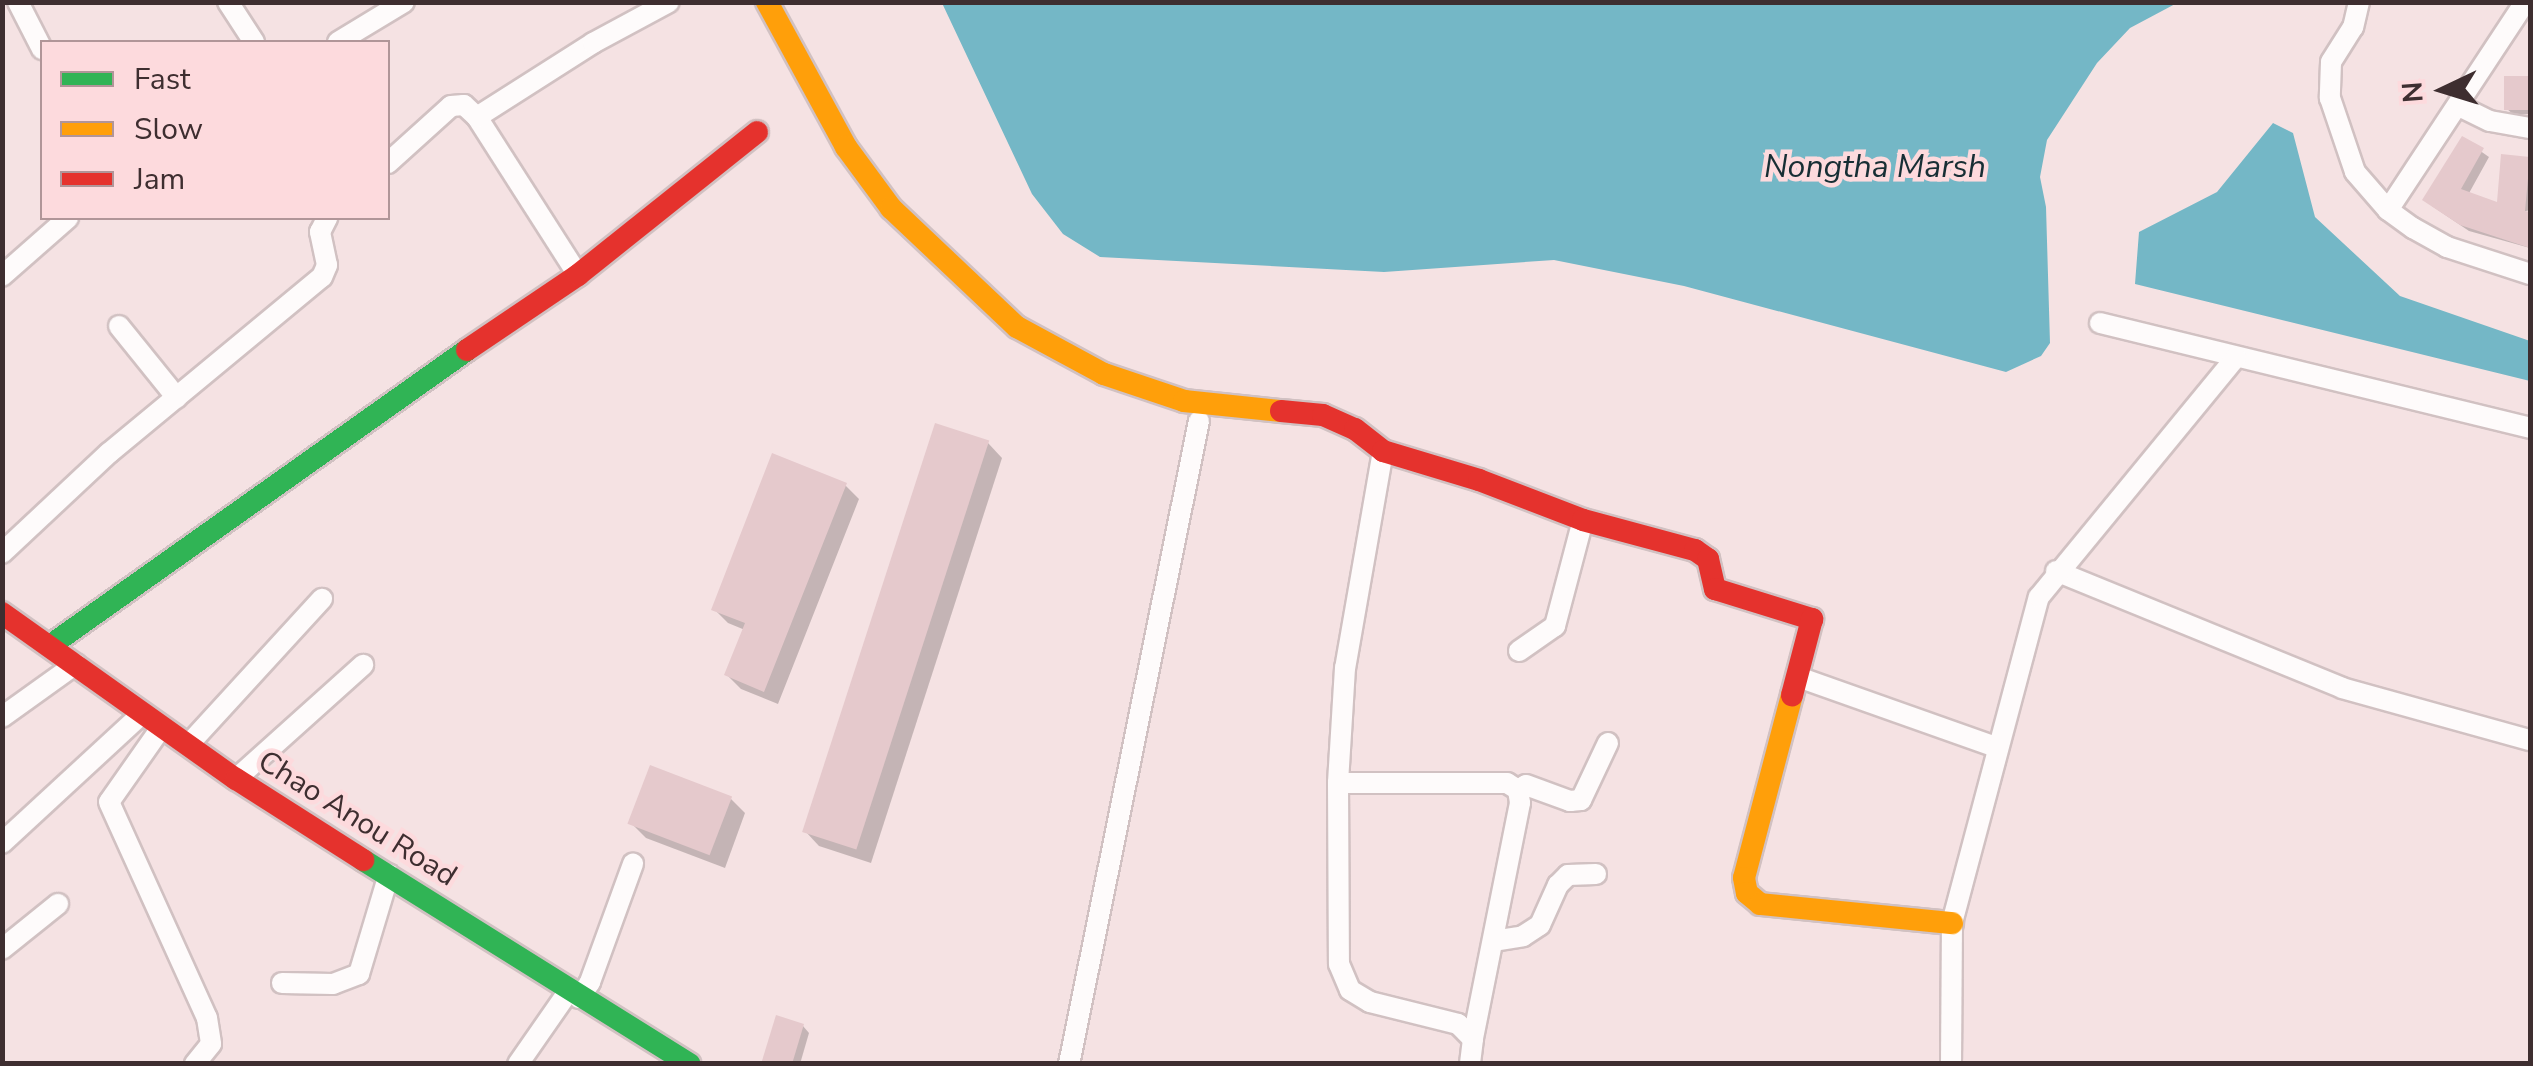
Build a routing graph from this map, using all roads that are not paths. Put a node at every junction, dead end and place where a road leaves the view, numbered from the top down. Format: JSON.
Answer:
{"nodes":[{"id":1,"x":18,"y":2,"type":"edge"},
{"id":2,"x":228,"y":2,"type":"edge"},
{"id":3,"x":404,"y":2,"type":"edge"},
{"id":4,"x":669,"y":2,"type":"edge"},
{"id":5,"x":767,"y":2,"type":"edge"},
{"id":6,"x":2358,"y":2,"type":"edge"},
{"id":7,"x":2525,"y":2,"type":"edge"},
{"id":8,"x":253,"y":40,"type":"edge"},
{"id":9,"x":341,"y":40,"type":"edge"},
{"id":10,"x":40,"y":45,"type":"edge"},
{"id":11,"x":2459,"y":106,"type":"junction"},
{"id":12,"x":477,"y":117,"type":"junction"},
{"id":13,"x":2530,"y":128,"type":"edge"},
{"id":14,"x":757,"y":132,"type":"dead end"},
{"id":15,"x":390,"y":161,"type":"edge"},
{"id":16,"x":2388,"y":210,"type":"junction"},
{"id":17,"x":66,"y":220,"type":"edge"},
{"id":18,"x":326,"y":220,"type":"edge"},
{"id":19,"x":4,"y":271,"type":"edge"},
{"id":20,"x":2530,"y":274,"type":"edge"},
{"id":21,"x":578,"y":275,"type":"junction"},
{"id":22,"x":2100,"y":323,"type":"dead end"},
{"id":23,"x":119,"y":326,"type":"dead end"},
{"id":24,"x":2236,"y":357,"type":"junction"},
{"id":25,"x":177,"y":398,"type":"junction"},
{"id":26,"x":1200,"y":422,"type":"dead end"},
{"id":27,"x":2530,"y":428,"type":"edge"},
{"id":28,"x":1384,"y":451,"type":"junction"},
{"id":29,"x":1583,"y":520,"type":"junction"},
{"id":30,"x":2,"y":553,"type":"edge"},
{"id":31,"x":2056,"y":570,"type":"junction"},
{"id":32,"x":322,"y":600,"type":"dead end"},
{"id":33,"x":2,"y":613,"type":"edge"},
{"id":34,"x":51,"y":646,"type":"junction"},
{"id":35,"x":1519,"y":651,"type":"dead end"},
{"id":36,"x":76,"y":664,"type":"junction"},
{"id":37,"x":364,"y":665,"type":"dead end"},
{"id":38,"x":1798,"y":677,"type":"junction"},
{"id":39,"x":2,"y":717,"type":"edge"},
{"id":40,"x":152,"y":721,"type":"junction"},
{"id":41,"x":2530,"y":740,"type":"edge"},
{"id":42,"x":1608,"y":743,"type":"dead end"},
{"id":43,"x":189,"y":744,"type":"junction"},
{"id":44,"x":1996,"y":747,"type":"junction"},
{"id":45,"x":236,"y":779,"type":"junction"},
{"id":46,"x":1338,"y":783,"type":"junction"},
{"id":47,"x":1518,"y":790,"type":"junction"},
{"id":48,"x":2,"y":843,"type":"edge"},
{"id":49,"x":634,"y":864,"type":"dead end"},
{"id":50,"x":389,"y":874,"type":"junction"},
{"id":51,"x":1596,"y":874,"type":"dead end"},
{"id":52,"x":58,"y":904,"type":"dead end"},
{"id":53,"x":1952,"y":923,"type":"junction"},
{"id":54,"x":1492,"y":941,"type":"junction"},
{"id":55,"x":2,"y":949,"type":"edge"},
{"id":56,"x":282,"y":983,"type":"dead end"},
{"id":57,"x":574,"y":995,"type":"junction"},
{"id":58,"x":1473,"y":1038,"type":"junction"},
{"id":59,"x":195,"y":1064,"type":"edge"},
{"id":60,"x":518,"y":1064,"type":"edge"},
{"id":61,"x":689,"y":1064,"type":"edge"},
{"id":62,"x":1069,"y":1064,"type":"edge"},
{"id":63,"x":1470,"y":1064,"type":"edge"},
{"id":64,"x":1951,"y":1064,"type":"edge"}],
"edges":[{"from":1,"to":10,"type":"street"},
{"from":2,"to":8,"type":"street"},
{"from":3,"to":9,"type":"street"},
{"from":4,"to":12,"type":"street"},
{"from":5,"to":28,"type":"street"},
{"from":6,"to":16,"type":"street"},
{"from":7,"to":11,"type":"street"},
{"from":11,"to":13,"type":"street"},
{"from":11,"to":16,"type":"street"},
{"from":12,"to":15,"type":"street"},
{"from":12,"to":21,"type":"street"},
{"from":14,"to":21,"type":"street"},
{"from":16,"to":20,"type":"street"},
{"from":17,"to":19,"type":"street"},
{"from":18,"to":25,"type":"street"},
{"from":21,"to":34,"type":"street"},
{"from":22,"to":24,"type":"street"},
{"from":23,"to":25,"type":"street"},
{"from":24,"to":27,"type":"street"},
{"from":24,"to":31,"type":"street"},
{"from":25,"to":30,"type":"street"},
{"from":26,"to":62,"type":"street"},
{"from":28,"to":29,"type":"street"},
{"from":28,"to":46,"type":"street"},
{"from":29,"to":35,"type":"street"},
{"from":29,"to":38,"type":"street"},
{"from":31,"to":41,"type":"street"},
{"from":31,"to":44,"type":"street"},
{"from":32,"to":43,"type":"street"},
{"from":33,"to":34,"type":"street","name":"Chao Anou Road"},
{"from":34,"to":36,"type":"street","name":"Chao Anou Road"},
{"from":36,"to":39,"type":"street"},
{"from":36,"to":40,"type":"street","name":"Chao Anou Road"},
{"from":37,"to":45,"type":"street"},
{"from":38,"to":44,"type":"street"},
{"from":38,"to":53,"type":"street"},
{"from":40,"to":43,"type":"street","name":"Chao Anou Road"},
{"from":40,"to":48,"type":"street"},
{"from":40,"to":59,"type":"street"},
{"from":42,"to":47,"type":"street"},
{"from":43,"to":45,"type":"street","name":"Chao Anou Road"},
{"from":44,"to":53,"type":"street"},
{"from":45,"to":50,"type":"street","name":"Chao Anou Road"},
{"from":46,"to":47,"type":"street"},
{"from":46,"to":58,"type":"street"},
{"from":47,"to":54,"type":"street"},
{"from":49,"to":57,"type":"street"},
{"from":50,"to":56,"type":"street"},
{"from":50,"to":57,"type":"street","name":"Chao Anou Road"},
{"from":51,"to":54,"type":"street"},
{"from":52,"to":55,"type":"street"},
{"from":53,"to":64,"type":"street"},
{"from":54,"to":58,"type":"street"},
{"from":57,"to":60,"type":"street"},
{"from":57,"to":61,"type":"street","name":"Chao Anou Road"},
{"from":58,"to":63,"type":"street"}]}
